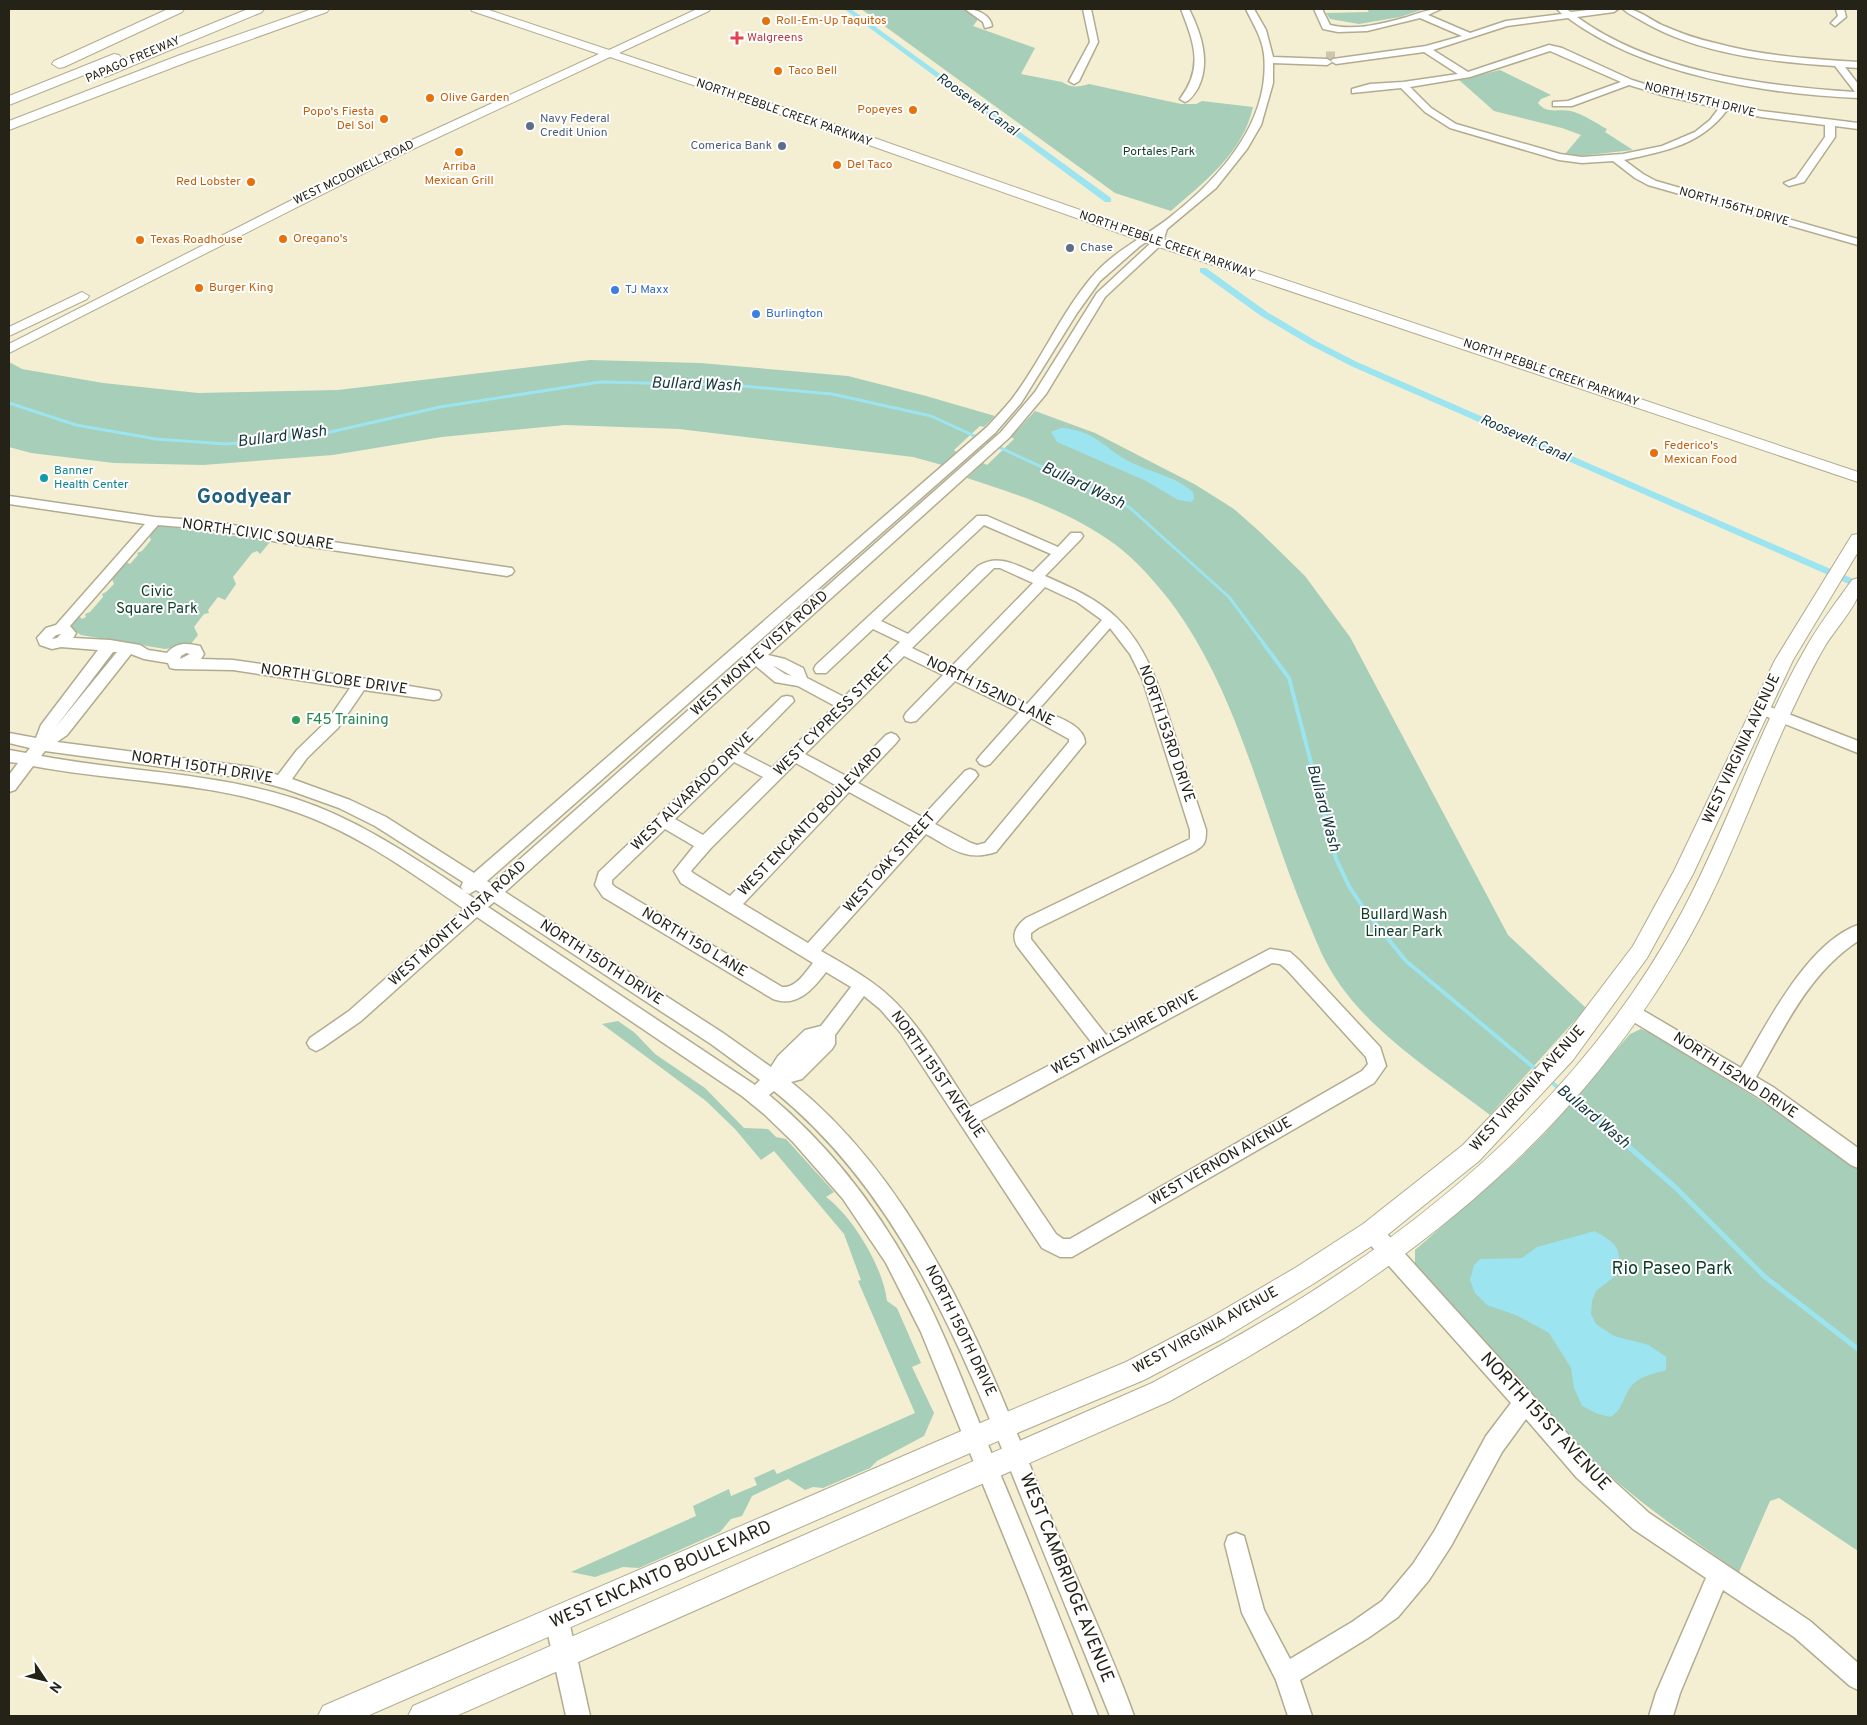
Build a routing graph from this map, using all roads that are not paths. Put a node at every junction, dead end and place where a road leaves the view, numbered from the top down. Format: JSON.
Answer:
{"nodes":[{"id":1,"x":178,"y":9,"type":"edge"},
{"id":2,"x":234,"y":9,"type":"edge"},
{"id":3,"x":258,"y":9,"type":"edge"},
{"id":4,"x":323,"y":9,"type":"edge"},
{"id":5,"x":476,"y":9,"type":"edge"},
{"id":6,"x":509,"y":9,"type":"edge"},
{"id":7,"x":681,"y":9,"type":"edge"},
{"id":8,"x":705,"y":9,"type":"edge"},
{"id":9,"x":969,"y":9,"type":"edge"},
{"id":10,"x":1087,"y":9,"type":"edge"},
{"id":11,"x":1185,"y":9,"type":"edge"},
{"id":12,"x":1250,"y":9,"type":"edge"},
{"id":13,"x":1318,"y":9,"type":"edge"},
{"id":14,"x":1437,"y":9,"type":"edge"},
{"id":15,"x":1614,"y":9,"type":"edge"},
{"id":16,"x":1627,"y":9,"type":"edge"},
{"id":17,"x":1840,"y":9,"type":"edge"},
{"id":18,"x":1563,"y":12,"type":"edge"},
{"id":19,"x":491,"y":14,"type":"junction"},
{"id":20,"x":529,"y":15,"type":"junction"},
{"id":21,"x":1420,"y":15,"type":"junction"},
{"id":22,"x":1835,"y":23,"type":"dead end"},
{"id":23,"x":988,"y":26,"type":"dead end"},
{"id":24,"x":1469,"y":36,"type":"junction"},
{"id":25,"x":622,"y":46,"type":"junction"},
{"id":26,"x":125,"y":48,"type":"dead end"},
{"id":27,"x":607,"y":48,"type":"junction"},
{"id":28,"x":593,"y":49,"type":"junction"},
{"id":29,"x":1426,"y":49,"type":"junction"},
{"id":30,"x":1269,"y":57,"type":"junction"},
{"id":31,"x":1838,"y":64,"type":"junction"},
{"id":32,"x":1858,"y":65,"type":"edge"},
{"id":33,"x":43,"y":71,"type":"dead end"},
{"id":34,"x":1467,"y":75,"type":"junction"},
{"id":35,"x":526,"y":78,"type":"dead end"},
{"id":36,"x":1074,"y":81,"type":"dead end"},
{"id":37,"x":1630,"y":82,"type":"junction"},
{"id":38,"x":1403,"y":85,"type":"junction"},
{"id":39,"x":1858,"y":90,"type":"edge"},
{"id":40,"x":1355,"y":91,"type":"dead end"},
{"id":41,"x":1858,"y":95,"type":"edge"},
{"id":42,"x":9,"y":96,"type":"edge"},
{"id":43,"x":489,"y":96,"type":"dead end"},
{"id":44,"x":1185,"y":99,"type":"dead end"},
{"id":45,"x":9,"y":101,"type":"edge"},
{"id":46,"x":1556,"y":104,"type":"dead end"},
{"id":47,"x":1724,"y":107,"type":"junction"},
{"id":48,"x":9,"y":112,"type":"edge"},
{"id":49,"x":439,"y":118,"type":"dead end"},
{"id":50,"x":1830,"y":123,"type":"junction"},
{"id":51,"x":452,"y":125,"type":"junction"},
{"id":52,"x":9,"y":126,"type":"edge"},
{"id":53,"x":1858,"y":126,"type":"edge"},
{"id":54,"x":404,"y":135,"type":"dead end"},
{"id":55,"x":370,"y":152,"type":"dead end"},
{"id":56,"x":392,"y":154,"type":"junction"},
{"id":57,"x":1620,"y":157,"type":"junction"},
{"id":58,"x":971,"y":176,"type":"junction"},
{"id":59,"x":1789,"y":184,"type":"dead end"},
{"id":60,"x":1042,"y":189,"type":"junction"},
{"id":61,"x":1122,"y":216,"type":"dead end"},
{"id":62,"x":1153,"y":233,"type":"junction"},
{"id":63,"x":1180,"y":235,"type":"dead end"},
{"id":64,"x":1858,"y":242,"type":"edge"},
{"id":65,"x":1210,"y":245,"type":"dead end"},
{"id":66,"x":179,"y":247,"type":"dead end"},
{"id":67,"x":126,"y":289,"type":"junction"},
{"id":68,"x":93,"y":290,"type":"dead end"},
{"id":69,"x":9,"y":332,"type":"edge"},
{"id":70,"x":9,"y":349,"type":"edge"},
{"id":71,"x":991,"y":430,"type":"joint"},
{"id":72,"x":1858,"y":464,"type":"edge"},
{"id":73,"x":1858,"y":477,"type":"edge"},
{"id":74,"x":9,"y":500,"type":"edge"},
{"id":75,"x":154,"y":521,"type":"junction"},
{"id":76,"x":1076,"y":536,"type":"dead end"},
{"id":77,"x":1858,"y":538,"type":"edge"},
{"id":78,"x":1060,"y":553,"type":"junction"},
{"id":79,"x":991,"y":564,"type":"joint"},
{"id":80,"x":508,"y":571,"type":"dead end"},
{"id":81,"x":1038,"y":580,"type":"junction"},
{"id":82,"x":1854,"y":589,"type":"edge"},
{"id":83,"x":1110,"y":620,"type":"junction"},
{"id":84,"x":872,"y":622,"type":"junction"},
{"id":85,"x":104,"y":645,"type":"junction"},
{"id":86,"x":906,"y":645,"type":"junction"},
{"id":87,"x":134,"y":649,"type":"junction"},
{"id":88,"x":741,"y":650,"type":"junction"},
{"id":89,"x":756,"y":657,"type":"junction"},
{"id":90,"x":821,"y":669,"type":"dead end"},
{"id":91,"x":953,"y":673,"type":"junction"},
{"id":92,"x":362,"y":683,"type":"junction"},
{"id":93,"x":434,"y":695,"type":"dead end"},
{"id":94,"x":787,"y":701,"type":"dead end"},
{"id":95,"x":846,"y":705,"type":"junction"},
{"id":96,"x":1760,"y":708,"type":"junction"},
{"id":97,"x":1029,"y":710,"type":"junction"},
{"id":98,"x":1780,"y":716,"type":"junction"},
{"id":99,"x":911,"y":717,"type":"dead end"},
{"id":100,"x":9,"y":738,"type":"edge"},
{"id":101,"x":891,"y":740,"type":"dead end"},
{"id":102,"x":41,"y":745,"type":"junction"},
{"id":103,"x":1858,"y":747,"type":"edge"},
{"id":104,"x":732,"y":754,"type":"junction"},
{"id":105,"x":9,"y":756,"type":"edge"},
{"id":106,"x":795,"y":756,"type":"junction"},
{"id":107,"x":985,"y":760,"type":"dead end"},
{"id":108,"x":29,"y":761,"type":"junction"},
{"id":109,"x":970,"y":775,"type":"dead end"},
{"id":110,"x":775,"y":776,"type":"junction"},
{"id":111,"x":282,"y":781,"type":"junction"},
{"id":112,"x":848,"y":784,"type":"junction"},
{"id":113,"x":9,"y":786,"type":"edge"},
{"id":114,"x":663,"y":820,"type":"junction"},
{"id":115,"x":924,"y":826,"type":"junction"},
{"id":116,"x":705,"y":844,"type":"junction"},
{"id":117,"x":682,"y":871,"type":"joint"},
{"id":118,"x":476,"y":881,"type":"junction"},
{"id":119,"x":604,"y":885,"type":"joint"},
{"id":120,"x":492,"y":892,"type":"junction"},
{"id":121,"x":458,"y":896,"type":"junction"},
{"id":122,"x":731,"y":905,"type":"junction"},
{"id":123,"x":475,"y":908,"type":"junction"},
{"id":124,"x":1858,"y":932,"type":"edge"},
{"id":125,"x":810,"y":952,"type":"junction"},
{"id":126,"x":825,"y":961,"type":"junction"},
{"id":127,"x":863,"y":985,"type":"junction"},
{"id":128,"x":1633,"y":1013,"type":"junction"},
{"id":129,"x":316,"y":1043,"type":"dead end"},
{"id":130,"x":1103,"y":1044,"type":"junction"},
{"id":131,"x":1377,"y":1066,"type":"joint"},
{"id":132,"x":773,"y":1079,"type":"junction"},
{"id":133,"x":1745,"y":1080,"type":"junction"},
{"id":134,"x":756,"y":1096,"type":"junction"},
{"id":135,"x":968,"y":1118,"type":"junction"},
{"id":136,"x":1858,"y":1159,"type":"edge"},
{"id":137,"x":1372,"y":1232,"type":"junction"},
{"id":138,"x":1060,"y":1248,"type":"joint"},
{"id":139,"x":1391,"y":1252,"type":"junction"},
{"id":140,"x":1525,"y":1403,"type":"junction"},
{"id":141,"x":995,"y":1447,"type":"junction"},
{"id":142,"x":1236,"y":1544,"type":"dead end"},
{"id":143,"x":1719,"y":1573,"type":"junction"},
{"id":144,"x":557,"y":1621,"type":"junction"},
{"id":145,"x":564,"y":1654,"type":"junction"},
{"id":146,"x":1286,"y":1675,"type":"junction"},
{"id":147,"x":1858,"y":1678,"type":"edge"},
{"id":148,"x":333,"y":1716,"type":"edge"},
{"id":149,"x":422,"y":1716,"type":"edge"},
{"id":150,"x":578,"y":1716,"type":"edge"},
{"id":151,"x":1086,"y":1716,"type":"edge"},
{"id":152,"x":1122,"y":1716,"type":"edge"},
{"id":153,"x":1300,"y":1716,"type":"edge"},
{"id":154,"x":1661,"y":1716,"type":"edge"}],
"edges":[{"from":1,"to":33,"type":"highway"},
{"from":2,"to":45,"type":"highway"},
{"from":3,"to":48,"type":"highway","name":"PAPAGO FREEWAY"},
{"from":4,"to":52,"type":"highway"},
{"from":5,"to":19,"type":"main road","name":"NORTH PEBBLE CREEK PARKWAY"},
{"from":6,"to":20,"type":"main road","name":"NORTH PEBBLE CREEK PARKWAY"},
{"from":7,"to":27,"type":"main road","name":"WEST MCDOWELL ROAD"},
{"from":8,"to":25,"type":"main road","name":"WEST MCDOWELL ROAD"},
{"from":9,"to":23,"type":"street"},
{"from":10,"to":36,"type":"street"},
{"from":11,"to":44,"type":"street"},
{"from":12,"to":30,"type":"street","name":"WEST MONTE VISTA ROAD"},
{"from":13,"to":21,"type":"street"},
{"from":14,"to":21,"type":"street"},
{"from":15,"to":18,"type":"street"},
{"from":16,"to":31,"type":"street"},
{"from":17,"to":22,"type":"street"},
{"from":18,"to":24,"type":"street"},
{"from":18,"to":41,"type":"street"},
{"from":19,"to":20,"type":"main road"},
{"from":19,"to":28,"type":"main road","name":"NORTH PEBBLE CREEK PARKWAY"},
{"from":20,"to":27,"type":"main road","name":"NORTH PEBBLE CREEK PARKWAY"},
{"from":21,"to":24,"type":"street"},
{"from":24,"to":29,"type":"street"},
{"from":25,"to":27,"type":"main road","name":"WEST MCDOWELL ROAD"},
{"from":25,"to":60,"type":"main road","name":"NORTH PEBBLE CREEK PARKWAY"},
{"from":26,"to":42,"type":"highway","name":"PAPAGO FREEWAY"},
{"from":27,"to":28,"type":"main road","name":"NORTH PEBBLE CREEK PARKWAY"},
{"from":27,"to":51,"type":"main road","name":"WEST MCDOWELL ROAD"},
{"from":27,"to":58,"type":"main road","name":"NORTH PEBBLE CREEK PARKWAY"},
{"from":28,"to":35,"type":"main road"},
{"from":29,"to":30,"type":"street"},
{"from":29,"to":34,"type":"street"},
{"from":30,"to":62,"type":"street","name":"WEST MONTE VISTA ROAD"},
{"from":31,"to":32,"type":"street"},
{"from":31,"to":39,"type":"street"},
{"from":34,"to":37,"type":"street","name":"NORTH 157TH DRIVE"},
{"from":34,"to":38,"type":"street"},
{"from":37,"to":46,"type":"street"},
{"from":37,"to":47,"type":"street","name":"NORTH 157TH DRIVE"},
{"from":38,"to":40,"type":"street"},
{"from":38,"to":57,"type":"street"},
{"from":43,"to":51,"type":"main road"},
{"from":47,"to":50,"type":"street","name":"NORTH 157TH DRIVE"},
{"from":47,"to":57,"type":"street"},
{"from":49,"to":56,"type":"main road"},
{"from":50,"to":53,"type":"street","name":"NORTH 157TH DRIVE"},
{"from":50,"to":59,"type":"street"},
{"from":51,"to":56,"type":"main road","name":"WEST MCDOWELL ROAD"},
{"from":54,"to":55,"type":"main road","name":"WEST MCDOWELL ROAD"},
{"from":56,"to":67,"type":"main road","name":"WEST MCDOWELL ROAD"},
{"from":57,"to":64,"type":"street","name":"NORTH 156TH DRIVE"},
{"from":58,"to":60,"type":"main road"},
{"from":58,"to":62,"type":"main road","name":"NORTH PEBBLE CREEK PARKWAY"},
{"from":60,"to":61,"type":"main road","name":"NORTH PEBBLE CREEK PARKWAY"},
{"from":62,"to":63,"type":"main road","name":"NORTH PEBBLE CREEK PARKWAY"},
{"from":62,"to":71,"type":"street","name":"WEST MONTE VISTA ROAD"},
{"from":62,"to":73,"type":"main road","name":"NORTH PEBBLE CREEK PARKWAY"},
{"from":62,"to":89,"type":"street","name":"WEST MONTE VISTA ROAD"},
{"from":65,"to":72,"type":"main road","name":"NORTH PEBBLE CREEK PARKWAY"},
{"from":66,"to":67,"type":"main road"},
{"from":67,"to":70,"type":"main road","name":"WEST MCDOWELL ROAD"},
{"from":68,"to":69,"type":"main road"},
{"from":71,"to":88,"type":"street","name":"WEST MONTE VISTA ROAD"},
{"from":74,"to":75,"type":"street","name":"NORTH CIVIC SQUARE"},
{"from":75,"to":80,"type":"street","name":"NORTH CIVIC SQUARE"},
{"from":75,"to":85,"type":"street"},
{"from":76,"to":78,"type":"street"},
{"from":77,"to":96,"type":"main road","name":"WEST VIRGINIA AVENUE"},
{"from":78,"to":81,"type":"street"},
{"from":78,"to":84,"type":"street"},
{"from":79,"to":81,"type":"street","name":"NORTH 153RD DRIVE"},
{"from":79,"to":86,"type":"street","name":"WEST CYPRESS STREET"},
{"from":81,"to":83,"type":"street","name":"NORTH 153RD DRIVE"},
{"from":81,"to":91,"type":"street"},
{"from":82,"to":98,"type":"main road","name":"WEST VIRGINIA AVENUE"},
{"from":83,"to":97,"type":"street"},
{"from":83,"to":130,"type":"street","name":"NORTH 153RD DRIVE"},
{"from":84,"to":86,"type":"street","name":"NORTH 152ND LANE"},
{"from":84,"to":90,"type":"street"},
{"from":85,"to":87,"type":"street"},
{"from":85,"to":102,"type":"street"},
{"from":86,"to":91,"type":"street","name":"NORTH 152ND LANE"},
{"from":86,"to":95,"type":"street","name":"WEST CYPRESS STREET"},
{"from":87,"to":92,"type":"street","name":"NORTH GLOBE DRIVE"},
{"from":87,"to":102,"type":"street"},
{"from":88,"to":89,"type":"street"},
{"from":88,"to":118,"type":"street","name":"WEST MONTE VISTA ROAD"},
{"from":89,"to":95,"type":"street"},
{"from":89,"to":120,"type":"street","name":"WEST MONTE VISTA ROAD"},
{"from":91,"to":97,"type":"street","name":"NORTH 152ND LANE"},
{"from":91,"to":99,"type":"street"},
{"from":92,"to":93,"type":"street","name":"NORTH GLOBE DRIVE"},
{"from":92,"to":111,"type":"street"},
{"from":94,"to":104,"type":"street","name":"WEST ALVARADO DRIVE"},
{"from":95,"to":106,"type":"street","name":"WEST CYPRESS STREET"},
{"from":96,"to":98,"type":"street"},
{"from":96,"to":137,"type":"main road","name":"WEST VIRGINIA AVENUE"},
{"from":97,"to":107,"type":"street"},
{"from":97,"to":115,"type":"street","name":"NORTH 152ND LANE"},
{"from":98,"to":103,"type":"street"},
{"from":98,"to":128,"type":"main road","name":"WEST VIRGINIA AVENUE"},
{"from":100,"to":102,"type":"street","name":"NORTH 150TH DRIVE"},
{"from":101,"to":112,"type":"street","name":"WEST ENCANTO BOULEVARD"},
{"from":102,"to":108,"type":"street"},
{"from":102,"to":111,"type":"street","name":"NORTH 150TH DRIVE"},
{"from":104,"to":110,"type":"street"},
{"from":104,"to":114,"type":"street","name":"WEST ALVARADO DRIVE"},
{"from":105,"to":108,"type":"street","name":"NORTH 150TH DRIVE"},
{"from":106,"to":110,"type":"street","name":"WEST CYPRESS STREET"},
{"from":106,"to":112,"type":"street"},
{"from":108,"to":113,"type":"street"},
{"from":108,"to":121,"type":"street","name":"NORTH 150TH DRIVE"},
{"from":109,"to":115,"type":"street","name":"WEST OAK STREET"},
{"from":110,"to":116,"type":"street","name":"WEST CYPRESS STREET"},
{"from":111,"to":118,"type":"street","name":"NORTH 150TH DRIVE"},
{"from":112,"to":115,"type":"street"},
{"from":112,"to":122,"type":"street","name":"WEST ENCANTO BOULEVARD"},
{"from":114,"to":116,"type":"street"},
{"from":114,"to":119,"type":"street","name":"WEST ALVARADO DRIVE"},
{"from":115,"to":125,"type":"street","name":"WEST OAK STREET"},
{"from":116,"to":117,"type":"street","name":"WEST CYPRESS STREET"},
{"from":117,"to":122,"type":"street","name":"NORTH 151ST AVENUE"},
{"from":118,"to":120,"type":"street","name":"NORTH 150TH DRIVE"},
{"from":118,"to":121,"type":"street","name":"WEST MONTE VISTA ROAD"},
{"from":119,"to":126,"type":"street","name":"NORTH 150 LANE"},
{"from":120,"to":123,"type":"street","name":"WEST MONTE VISTA ROAD"},
{"from":120,"to":132,"type":"street","name":"NORTH 150TH DRIVE"},
{"from":121,"to":123,"type":"street","name":"NORTH 150TH DRIVE"},
{"from":122,"to":125,"type":"street","name":"NORTH 151ST AVENUE"},
{"from":123,"to":129,"type":"street","name":"WEST MONTE VISTA ROAD"},
{"from":123,"to":134,"type":"street","name":"NORTH 150TH DRIVE"},
{"from":124,"to":133,"type":"street"},
{"from":125,"to":126,"type":"street","name":"NORTH 151ST AVENUE"},
{"from":126,"to":127,"type":"street","name":"NORTH 151ST AVENUE"},
{"from":127,"to":132,"type":"street"},
{"from":127,"to":135,"type":"street","name":"NORTH 151ST AVENUE"},
{"from":128,"to":133,"type":"street","name":"NORTH 152ND DRIVE"},
{"from":128,"to":139,"type":"main road","name":"WEST VIRGINIA AVENUE"},
{"from":130,"to":131,"type":"street","name":"WEST WILLSHIRE DRIVE"},
{"from":130,"to":135,"type":"street","name":"WEST WILLSHIRE DRIVE"},
{"from":131,"to":138,"type":"street","name":"WEST VERNON AVENUE"},
{"from":132,"to":134,"type":"street"},
{"from":132,"to":141,"type":"street","name":"NORTH 150TH DRIVE"},
{"from":133,"to":136,"type":"street","name":"NORTH 152ND DRIVE"},
{"from":134,"to":141,"type":"street","name":"NORTH 150TH DRIVE"},
{"from":135,"to":138,"type":"street","name":"NORTH 151ST AVENUE"},
{"from":137,"to":139,"type":"street","name":"NORTH 151ST AVENUE"},
{"from":137,"to":141,"type":"main road","name":"WEST VIRGINIA AVENUE"},
{"from":139,"to":140,"type":"street","name":"NORTH 151ST AVENUE"},
{"from":139,"to":141,"type":"main road","name":"WEST VIRGINIA AVENUE"},
{"from":140,"to":143,"type":"street","name":"NORTH 151ST AVENUE"},
{"from":140,"to":146,"type":"street"},
{"from":141,"to":144,"type":"main road","name":"WEST ENCANTO BOULEVARD"},
{"from":141,"to":145,"type":"main road","name":"WEST ENCANTO BOULEVARD"},
{"from":141,"to":151,"type":"street","name":"WEST CAMBRIDGE AVENUE"},
{"from":141,"to":152,"type":"street","name":"WEST CAMBRIDGE AVENUE"},
{"from":142,"to":146,"type":"street"},
{"from":143,"to":147,"type":"street","name":"NORTH 151ST AVENUE"},
{"from":143,"to":154,"type":"street"},
{"from":144,"to":145,"type":"street"},
{"from":144,"to":148,"type":"main road","name":"WEST ENCANTO BOULEVARD"},
{"from":145,"to":149,"type":"main road","name":"WEST ENCANTO BOULEVARD"},
{"from":145,"to":150,"type":"street"},
{"from":146,"to":153,"type":"street"}]}
